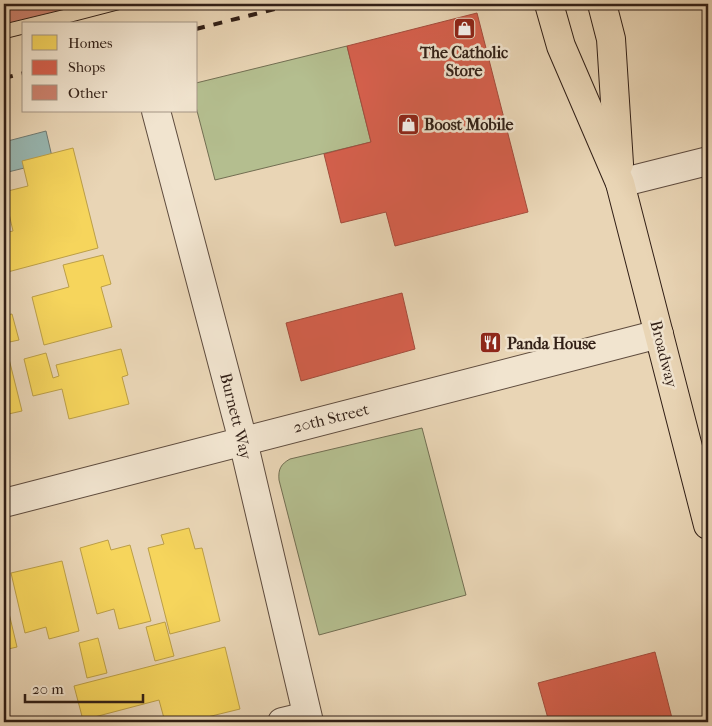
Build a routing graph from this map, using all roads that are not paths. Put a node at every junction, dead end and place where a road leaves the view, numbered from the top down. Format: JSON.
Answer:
{"nodes":[{"id":1,"x":549,"y":4,"type":"edge"},
{"id":2,"x":602,"y":4,"type":"edge"},
{"id":3,"x":156,"y":112,"type":"edge"},
{"id":4,"x":708,"y":161,"type":"edge"},
{"id":5,"x":620,"y":183,"type":"junction"},
{"id":6,"x":659,"y":334,"type":"junction"},
{"id":7,"x":243,"y":441,"type":"junction"},
{"id":8,"x":4,"y":503,"type":"edge"},
{"id":9,"x":708,"y":525,"type":"edge"},
{"id":10,"x":300,"y":720,"type":"edge"}],
"edges":[{"from":1,"to":5,"type":"main road","name":"Broadway"},
{"from":2,"to":5,"type":"main road","name":"Broadway"},
{"from":3,"to":7,"type":"street","name":"Burnett Way"},
{"from":4,"to":5,"type":"street"},
{"from":5,"to":6,"type":"main road","name":"Broadway"},
{"from":6,"to":7,"type":"street","name":"20th Street"},
{"from":6,"to":9,"type":"main road","name":"Broadway"},
{"from":7,"to":8,"type":"street","name":"20th Street"},
{"from":7,"to":10,"type":"street","name":"Burnett Way"}]}
